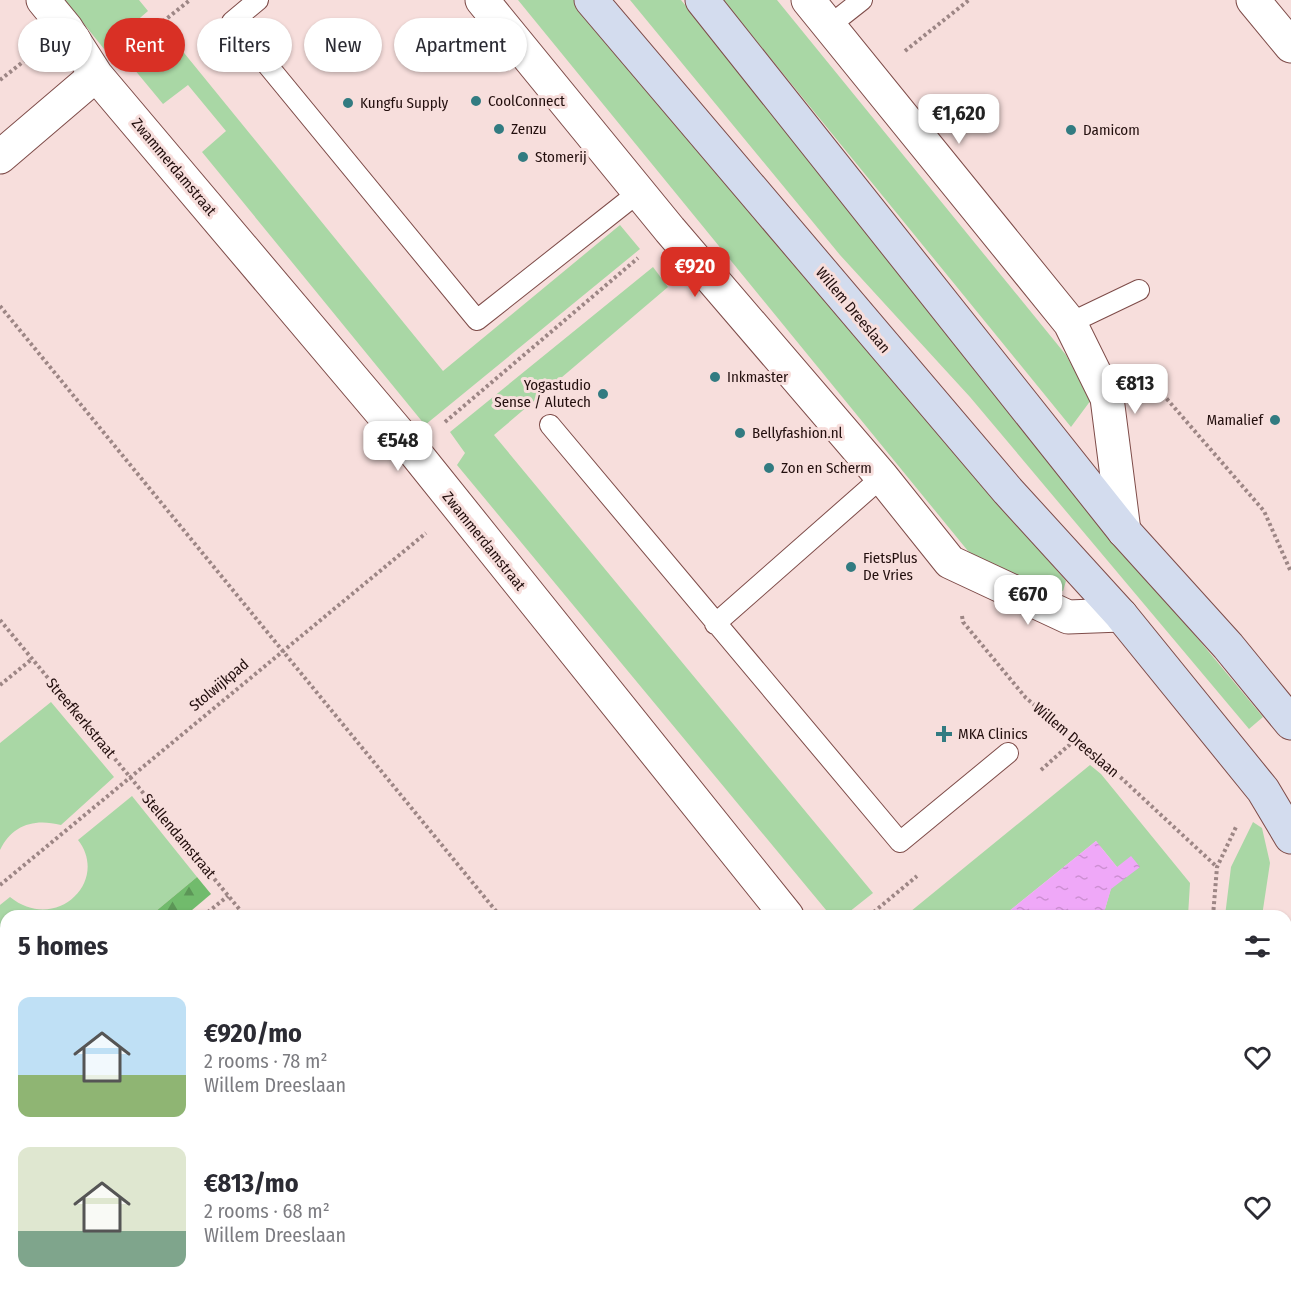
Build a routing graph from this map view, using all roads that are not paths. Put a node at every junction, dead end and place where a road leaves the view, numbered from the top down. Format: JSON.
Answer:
{"nodes":[{"id":1,"x":43,"y":0,"type":"edge"},
{"id":2,"x":258,"y":0,"type":"edge"},
{"id":3,"x":482,"y":0,"type":"edge"},
{"id":4,"x":591,"y":0,"type":"edge"},
{"id":5,"x":702,"y":0,"type":"edge"},
{"id":6,"x":808,"y":0,"type":"edge"},
{"id":7,"x":862,"y":0,"type":"edge"},
{"id":8,"x":1253,"y":0,"type":"edge"},
{"id":9,"x":829,"y":26,"type":"junction"},
{"id":10,"x":1291,"y":46,"type":"edge"},
{"id":11,"x":96,"y":75,"type":"junction"},
{"id":12,"x":0,"y":157,"type":"edge"},
{"id":13,"x":639,"y":192,"type":"junction"},
{"id":14,"x":1139,"y":290,"type":"dead end"},
{"id":15,"x":1071,"y":323,"type":"junction"},
{"id":16,"x":550,"y":425,"type":"dead end"},
{"id":17,"x":882,"y":477,"type":"junction"},
{"id":18,"x":1124,"y":531,"type":"junction"},
{"id":19,"x":1121,"y":615,"type":"junction"},
{"id":20,"x":715,"y":624,"type":"junction"},
{"id":21,"x":1291,"y":723,"type":"edge"},
{"id":22,"x":1008,"y":753,"type":"dead end"},
{"id":23,"x":1291,"y":837,"type":"edge"},
{"id":24,"x":782,"y":910,"type":"edge"}],
"edges":[{"from":1,"to":11,"type":"street","name":"Zwammerdamstraat"},
{"from":2,"to":13,"type":"lane"},
{"from":3,"to":13,"type":"street"},
{"from":4,"to":19,"type":"main road","name":"Willem Dreeslaan"},
{"from":5,"to":18,"type":"main road"},
{"from":6,"to":9,"type":"street"},
{"from":7,"to":9,"type":"lane"},
{"from":8,"to":10,"type":"street"},
{"from":9,"to":15,"type":"street"},
{"from":11,"to":12,"type":"street"},
{"from":11,"to":24,"type":"street","name":"Zwammerdamstraat"},
{"from":13,"to":17,"type":"street"},
{"from":14,"to":15,"type":"lane"},
{"from":15,"to":18,"type":"street"},
{"from":16,"to":20,"type":"lane"},
{"from":17,"to":19,"type":"street"},
{"from":17,"to":20,"type":"lane"},
{"from":18,"to":21,"type":"main road"},
{"from":19,"to":23,"type":"main road","name":"Willem Dreeslaan"},
{"from":20,"to":22,"type":"lane"}]}
